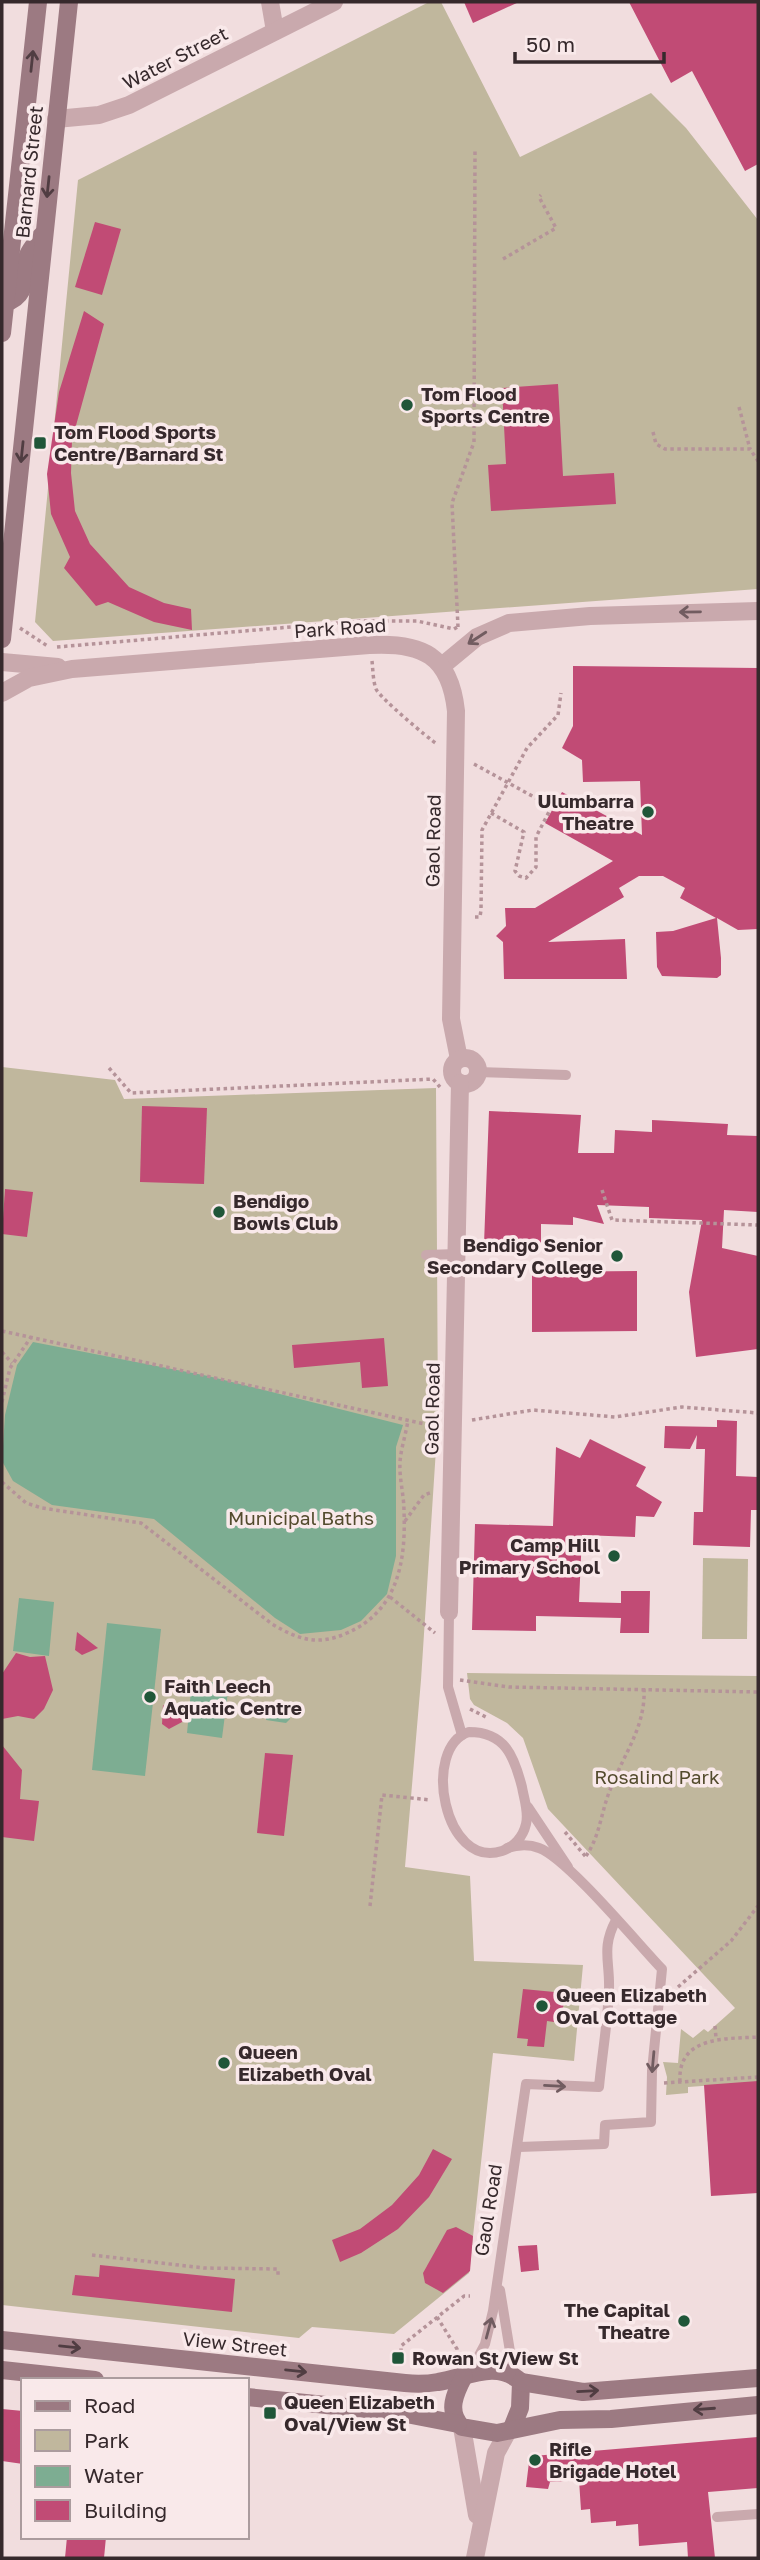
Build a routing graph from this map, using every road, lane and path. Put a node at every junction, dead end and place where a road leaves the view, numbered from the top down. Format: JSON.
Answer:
{"nodes":[{"id":1,"x":38,"y":2,"type":"edge"},
{"id":2,"x":69,"y":2,"type":"edge"},
{"id":3,"x":270,"y":2,"type":"edge"},
{"id":4,"x":334,"y":2,"type":"edge"},
{"id":5,"x":275,"y":31,"type":"junction"},
{"id":6,"x":56,"y":119,"type":"junction"},
{"id":7,"x":25,"y":120,"type":"junction"},
{"id":8,"x":475,"y":151,"type":"dead end"},
{"id":9,"x":541,"y":195,"type":"dead end"},
{"id":10,"x":43,"y":233,"type":"junction"},
{"id":11,"x":503,"y":259,"type":"dead end"},
{"id":12,"x":3,"y":302,"type":"edge"},
{"id":13,"x":2,"y":333,"type":"edge"},
{"id":14,"x":739,"y":407,"type":"dead end"},
{"id":15,"x":653,"y":432,"type":"dead end"},
{"id":16,"x":750,"y":449,"type":"junction"},
{"id":17,"x":758,"y":461,"type":"edge"},
{"id":18,"x":758,"y":611,"type":"edge"},
{"id":19,"x":469,"y":623,"type":"dead end"},
{"id":20,"x":16,"y":625,"type":"dead end"},
{"id":21,"x":458,"y":627,"type":"junction"},
{"id":22,"x":2,"y":639,"type":"edge"},
{"id":23,"x":369,"y":645,"type":"junction"},
{"id":24,"x":2,"y":662,"type":"edge"},
{"id":25,"x":442,"y":666,"type":"junction"},
{"id":26,"x":72,"y":669,"type":"junction"},
{"id":27,"x":561,"y":692,"type":"dead end"},
{"id":28,"x":2,"y":693,"type":"edge"},
{"id":29,"x":445,"y":748,"type":"dead end"},
{"id":30,"x":470,"y":762,"type":"dead end"},
{"id":31,"x":508,"y":782,"type":"junction"},
{"id":32,"x":491,"y":813,"type":"junction"},
{"id":33,"x":475,"y":917,"type":"dead end"},
{"id":34,"x":459,"y":1059,"type":"junction"},
{"id":35,"x":108,"y":1068,"type":"dead end"},
{"id":36,"x":477,"y":1072,"type":"junction"},
{"id":37,"x":566,"y":1075,"type":"dead end"},
{"id":38,"x":460,"y":1083,"type":"junction"},
{"id":39,"x":458,"y":1109,"type":"junction"},
{"id":40,"x":602,"y":1190,"type":"dead end"},
{"id":41,"x":758,"y":1225,"type":"edge"},
{"id":42,"x":426,"y":1255,"type":"dead end"},
{"id":43,"x":457,"y":1255,"type":"junction"},
{"id":44,"x":2,"y":1331,"type":"edge"},
{"id":45,"x":31,"y":1337,"type":"junction"},
{"id":46,"x":2,"y":1352,"type":"edge"},
{"id":47,"x":12,"y":1363,"type":"junction"},
{"id":48,"x":2,"y":1402,"type":"edge"},
{"id":49,"x":470,"y":1407,"type":"dead end"},
{"id":50,"x":758,"y":1413,"type":"edge"},
{"id":51,"x":408,"y":1420,"type":"junction"},
{"id":52,"x":461,"y":1422,"type":"junction"},
{"id":53,"x":2,"y":1483,"type":"edge"},
{"id":54,"x":451,"y":1493,"type":"junction"},
{"id":55,"x":404,"y":1523,"type":"junction"},
{"id":56,"x":390,"y":1597,"type":"junction"},
{"id":57,"x":449,"y":1612,"type":"joint"},
{"id":58,"x":447,"y":1643,"type":"junction"},
{"id":59,"x":463,"y":1667,"type":"dead end"},
{"id":60,"x":463,"y":1680,"type":"junction"},
{"id":61,"x":448,"y":1681,"type":"junction"},
{"id":62,"x":644,"y":1688,"type":"junction"},
{"id":63,"x":464,"y":1690,"type":"dead end"},
{"id":64,"x":758,"y":1692,"type":"edge"},
{"id":65,"x":466,"y":1700,"type":"dead end"},
{"id":66,"x":489,"y":1718,"type":"dead end"},
{"id":67,"x":462,"y":1735,"type":"junction"},
{"id":68,"x":431,"y":1800,"type":"dead end"},
{"id":69,"x":526,"y":1804,"type":"junction"},
{"id":70,"x":560,"y":1827,"type":"dead end"},
{"id":71,"x":508,"y":1848,"type":"junction"},
{"id":72,"x":586,"y":1857,"type":"junction"},
{"id":73,"x":572,"y":1874,"type":"junction"},
{"id":74,"x":370,"y":1906,"type":"dead end"},
{"id":75,"x":758,"y":1906,"type":"edge"},
{"id":76,"x":616,"y":1920,"type":"junction"},
{"id":77,"x":678,"y":1987,"type":"dead end"},
{"id":78,"x":715,"y":2026,"type":"dead end"},
{"id":79,"x":758,"y":2037,"type":"edge"},
{"id":80,"x":716,"y":2038,"type":"junction"},
{"id":81,"x":758,"y":2077,"type":"edge"},
{"id":82,"x":680,"y":2082,"type":"junction"},
{"id":83,"x":652,"y":2084,"type":"junction"},
{"id":84,"x":519,"y":2147,"type":"junction"},
{"id":85,"x":92,"y":2255,"type":"dead end"},
{"id":86,"x":278,"y":2276,"type":"dead end"},
{"id":87,"x":499,"y":2279,"type":"junction"},
{"id":88,"x":470,"y":2296,"type":"dead end"},
{"id":89,"x":437,"y":2317,"type":"junction"},
{"id":90,"x":2,"y":2340,"type":"edge"},
{"id":91,"x":401,"y":2352,"type":"dead end"},
{"id":92,"x":463,"y":2369,"type":"junction"},
{"id":93,"x":2,"y":2370,"type":"edge"},
{"id":94,"x":76,"y":2378,"type":"edge"},
{"id":95,"x":758,"y":2378,"type":"edge"},
{"id":96,"x":517,"y":2379,"type":"junction"},
{"id":97,"x":248,"y":2397,"type":"edge"},
{"id":98,"x":758,"y":2405,"type":"edge"},
{"id":99,"x":460,"y":2426,"type":"junction"},
{"id":100,"x":510,"y":2430,"type":"junction"},
{"id":101,"x":758,"y":2514,"type":"edge"},
{"id":102,"x":717,"y":2517,"type":"dead end"},
{"id":103,"x":479,"y":2529,"type":"junction"},
{"id":104,"x":475,"y":2558,"type":"edge"}],
"edges":[{"from":7,"to":1,"type":"street","name":"Barnard Street","one_way":true},
{"from":2,"to":6,"type":"street","name":"Barnard Street"},
{"from":3,"to":5,"type":"street"},
{"from":4,"to":5,"type":"street","name":"Water Street"},
{"from":5,"to":6,"type":"street","name":"Water Street"},
{"from":6,"to":7,"type":"street","name":"Water Street"},
{"from":6,"to":10,"type":"street","name":"Barnard Street","one_way":true},
{"from":7,"to":12,"type":"street","name":"Barnard Street"},
{"from":8,"to":21,"type":"path"},
{"from":9,"to":11,"type":"path"},
{"from":10,"to":12,"type":"street"},
{"from":10,"to":22,"type":"street","name":"Barnard Street","one_way":true},
{"from":12,"to":13,"type":"street","name":"Barnard Street"},
{"from":14,"to":16,"type":"path"},
{"from":15,"to":16,"type":"path"},
{"from":16,"to":17,"type":"path"},
{"from":18,"to":25,"type":"street","one_way":true},
{"from":19,"to":21,"type":"path"},
{"from":20,"to":21,"type":"path"},
{"from":23,"to":25,"type":"street","name":"Park Road"},
{"from":23,"to":26,"type":"street","name":"Park Road"},
{"from":23,"to":29,"type":"path"},
{"from":24,"to":26,"type":"street","name":"Park Road"},
{"from":25,"to":34,"type":"street","name":"Gaol Road"},
{"from":26,"to":28,"type":"street","name":"Park Road"},
{"from":27,"to":31,"type":"path"},
{"from":30,"to":31,"type":"path"},
{"from":31,"to":32,"type":"path"},
{"from":31,"to":32,"type":"path"},
{"from":32,"to":33,"type":"path"},
{"from":34,"to":36,"type":"street"},
{"from":34,"to":38,"type":"street"},
{"from":35,"to":39,"type":"path"},
{"from":36,"to":37,"type":"lane"},
{"from":36,"to":38,"type":"street"},
{"from":38,"to":39,"type":"street","name":"Gaol Road"},
{"from":39,"to":43,"type":"street","name":"Gaol Road"},
{"from":40,"to":41,"type":"path"},
{"from":42,"to":43,"type":"lane"},
{"from":43,"to":52,"type":"street","name":"Gaol Road"},
{"from":44,"to":45,"type":"path"},
{"from":45,"to":47,"type":"path"},
{"from":45,"to":51,"type":"path"},
{"from":46,"to":47,"type":"path"},
{"from":47,"to":48,"type":"path"},
{"from":49,"to":52,"type":"path"},
{"from":50,"to":52,"type":"path"},
{"from":51,"to":52,"type":"path"},
{"from":51,"to":55,"type":"path"},
{"from":52,"to":54,"type":"street","name":"Gaol Road"},
{"from":53,"to":56,"type":"path"},
{"from":54,"to":55,"type":"path"},
{"from":54,"to":57,"type":"street","name":"Gaol Road"},
{"from":55,"to":56,"type":"path"},
{"from":56,"to":58,"type":"path"},
{"from":57,"to":58,"type":"lane","name":"Gaol Road"},
{"from":58,"to":61,"type":"lane","name":"Gaol Road"},
{"from":59,"to":60,"type":"path"},
{"from":60,"to":61,"type":"path"},
{"from":60,"to":62,"type":"path"},
{"from":60,"to":63,"type":"path"},
{"from":61,"to":67,"type":"lane","name":"Gaol Road"},
{"from":62,"to":64,"type":"path"},
{"from":62,"to":72,"type":"path"},
{"from":65,"to":66,"type":"path"},
{"from":67,"to":69,"type":"lane"},
{"from":67,"to":71,"type":"lane"},
{"from":68,"to":74,"type":"path"},
{"from":69,"to":71,"type":"lane"},
{"from":69,"to":73,"type":"lane"},
{"from":70,"to":72,"type":"path"},
{"from":71,"to":73,"type":"lane"},
{"from":72,"to":73,"type":"path"},
{"from":73,"to":76,"type":"lane"},
{"from":75,"to":77,"type":"path"},
{"from":76,"to":83,"type":"lane","one_way":true},
{"from":84,"to":76,"type":"lane","name":"Gaol Road","one_way":true},
{"from":78,"to":80,"type":"path"},
{"from":79,"to":80,"type":"path"},
{"from":80,"to":82,"type":"path"},
{"from":81,"to":82,"type":"path"},
{"from":82,"to":83,"type":"path"},
{"from":83,"to":84,"type":"lane"},
{"from":84,"to":87,"type":"lane","name":"Gaol Road"},
{"from":85,"to":86,"type":"path"},
{"from":92,"to":87,"type":"lane","name":"Gaol Road","one_way":true},
{"from":87,"to":96,"type":"lane","name":"Gaol Road"},
{"from":88,"to":89,"type":"path"},
{"from":89,"to":91,"type":"path"},
{"from":89,"to":92,"type":"path"},
{"from":90,"to":92,"type":"street","name":"View Street","one_way":true},
{"from":92,"to":96,"type":"street"},
{"from":92,"to":99,"type":"street"},
{"from":93,"to":94,"type":"street"},
{"from":96,"to":95,"type":"street","one_way":true},
{"from":96,"to":100,"type":"street"},
{"from":97,"to":99,"type":"street"},
{"from":98,"to":100,"type":"street","one_way":true},
{"from":99,"to":100,"type":"street"},
{"from":99,"to":103,"type":"street"},
{"from":100,"to":103,"type":"street"},
{"from":101,"to":102,"type":"lane"},
{"from":103,"to":104,"type":"street"}]}
